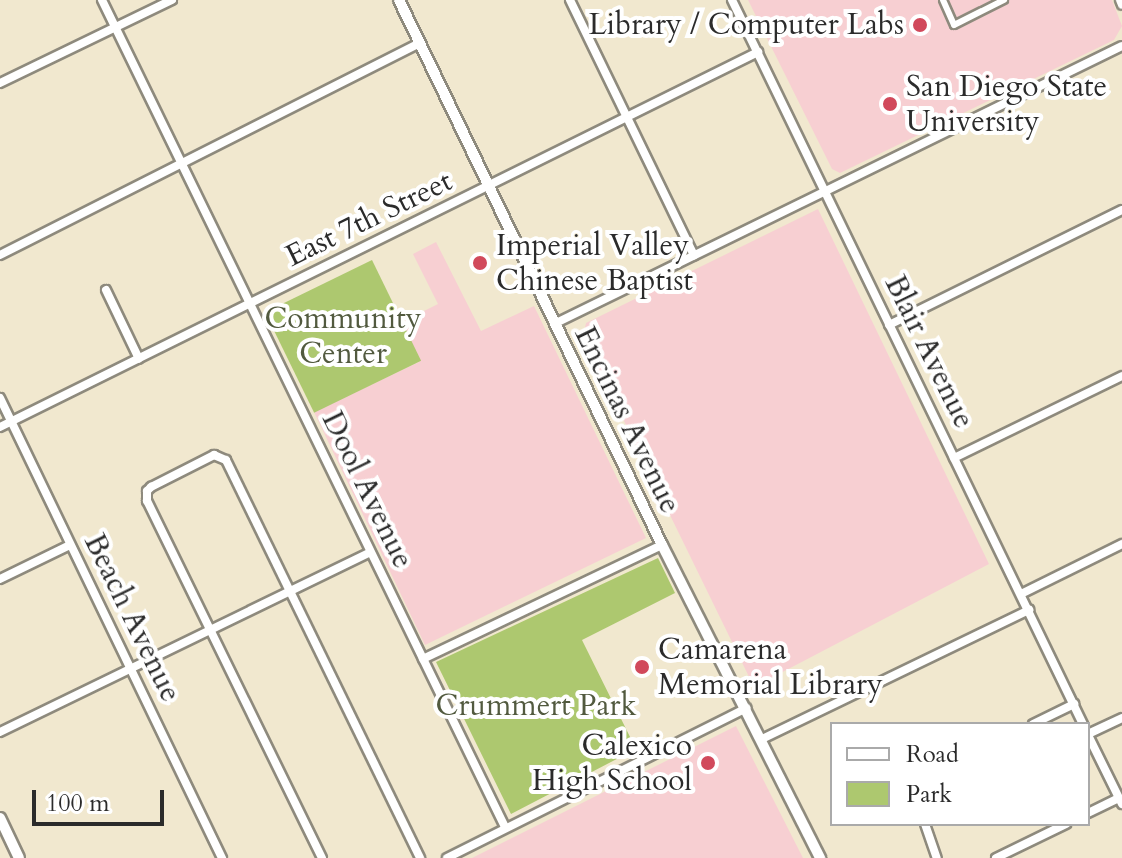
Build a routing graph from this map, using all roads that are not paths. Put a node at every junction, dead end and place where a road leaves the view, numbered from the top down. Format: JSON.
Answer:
{"nodes":[{"id":1,"x":102,"y":0,"type":"edge"},
{"id":2,"x":172,"y":0,"type":"edge"},
{"id":3,"x":399,"y":0,"type":"edge"},
{"id":4,"x":570,"y":0,"type":"edge"},
{"id":5,"x":732,"y":0,"type":"edge"},
{"id":6,"x":943,"y":0,"type":"edge"},
{"id":7,"x":1004,"y":0,"type":"edge"},
{"id":8,"x":115,"y":27,"type":"junction"},
{"id":9,"x":420,"y":43,"type":"junction"},
{"id":10,"x":1122,"y":46,"type":"edge"},
{"id":11,"x":758,"y":52,"type":"junction"},
{"id":12,"x":0,"y":83,"type":"edge"},
{"id":13,"x":627,"y":118,"type":"junction"},
{"id":14,"x":182,"y":163,"type":"junction"},
{"id":15,"x":489,"y":187,"type":"junction"},
{"id":16,"x":826,"y":190,"type":"junction"},
{"id":17,"x":1122,"y":210,"type":"edge"},
{"id":18,"x":0,"y":255,"type":"edge"},
{"id":19,"x":694,"y":255,"type":"junction"},
{"id":20,"x":106,"y":290,"type":"dead end"},
{"id":21,"x":249,"y":304,"type":"junction"},
{"id":22,"x":554,"y":324,"type":"junction"},
{"id":23,"x":889,"y":325,"type":"junction"},
{"id":24,"x":139,"y":359,"type":"junction"},
{"id":25,"x":1122,"y":376,"type":"edge"},
{"id":26,"x":0,"y":398,"type":"edge"},
{"id":27,"x":11,"y":421,"type":"junction"},
{"id":28,"x":0,"y":427,"type":"edge"},
{"id":29,"x":954,"y":458,"type":"junction"},
{"id":30,"x":1122,"y":544,"type":"edge"},
{"id":31,"x":70,"y":545,"type":"junction"},
{"id":32,"x":662,"y":545,"type":"junction"},
{"id":33,"x":370,"y":552,"type":"junction"},
{"id":34,"x":0,"y":579,"type":"edge"},
{"id":35,"x":290,"y":591,"type":"junction"},
{"id":36,"x":1021,"y":594,"type":"junction"},
{"id":37,"x":1029,"y":610,"type":"junction"},
{"id":38,"x":211,"y":629,"type":"junction"},
{"id":39,"x":423,"y":659,"type":"junction"},
{"id":40,"x":130,"y":669,"type":"junction"},
{"id":41,"x":1074,"y":704,"type":"junction"},
{"id":42,"x":746,"y":708,"type":"junction"},
{"id":43,"x":1122,"y":718,"type":"edge"},
{"id":44,"x":1037,"y":722,"type":"edge"},
{"id":45,"x":1082,"y":722,"type":"edge"},
{"id":46,"x":0,"y":732,"type":"edge"},
{"id":47,"x":1090,"y":733,"type":"edge"},
{"id":48,"x":1090,"y":738,"type":"edge"},
{"id":49,"x":762,"y":739,"type":"junction"},
{"id":50,"x":1120,"y":801,"type":"edge"},
{"id":51,"x":1090,"y":812,"type":"edge"},
{"id":52,"x":0,"y":818,"type":"edge"},
{"id":53,"x":926,"y":826,"type":"edge"},
{"id":54,"x":1062,"y":826,"type":"edge"},
{"id":55,"x":505,"y":827,"type":"junction"},
{"id":56,"x":19,"y":858,"type":"edge"},
{"id":57,"x":222,"y":858,"type":"edge"},
{"id":58,"x":322,"y":858,"type":"edge"},
{"id":59,"x":420,"y":858,"type":"edge"},
{"id":60,"x":447,"y":858,"type":"edge"},
{"id":61,"x":820,"y":858,"type":"edge"},
{"id":62,"x":937,"y":858,"type":"edge"},
{"id":63,"x":996,"y":858,"type":"edge"}],
"edges":[{"from":1,"to":8,"type":"street","name":"Dool Avenue"},
{"from":2,"to":8,"type":"street"},
{"from":3,"to":9,"type":"street","name":"Encinas Avenue"},
{"from":4,"to":13,"type":"street"},
{"from":5,"to":11,"type":"street","name":"Blair Avenue"},
{"from":6,"to":7,"type":"street"},
{"from":8,"to":12,"type":"street"},
{"from":8,"to":14,"type":"street","name":"Dool Avenue"},
{"from":9,"to":14,"type":"street"},
{"from":9,"to":15,"type":"street","name":"Encinas Avenue"},
{"from":10,"to":16,"type":"street"},
{"from":11,"to":13,"type":"street","name":"East 7th Street"},
{"from":11,"to":16,"type":"street","name":"Blair Avenue"},
{"from":13,"to":15,"type":"street","name":"East 7th Street"},
{"from":13,"to":19,"type":"street"},
{"from":14,"to":18,"type":"street"},
{"from":14,"to":21,"type":"street","name":"Dool Avenue"},
{"from":15,"to":21,"type":"street","name":"East 7th Street"},
{"from":15,"to":22,"type":"street","name":"Encinas Avenue"},
{"from":16,"to":19,"type":"street"},
{"from":16,"to":23,"type":"street","name":"Blair Avenue"},
{"from":17,"to":23,"type":"street"},
{"from":19,"to":22,"type":"street"},
{"from":20,"to":24,"type":"street"},
{"from":21,"to":24,"type":"street","name":"East 7th Street"},
{"from":21,"to":33,"type":"street","name":"Dool Avenue"},
{"from":22,"to":32,"type":"street","name":"Encinas Avenue"},
{"from":23,"to":29,"type":"street","name":"Blair Avenue"},
{"from":24,"to":27,"type":"street","name":"East 7th Street"},
{"from":25,"to":29,"type":"street"},
{"from":26,"to":27,"type":"street","name":"Beach Avenue"},
{"from":27,"to":28,"type":"street","name":"East 7th Street"},
{"from":27,"to":31,"type":"street","name":"Beach Avenue"},
{"from":29,"to":36,"type":"street","name":"Blair Avenue"},
{"from":30,"to":36,"type":"street"},
{"from":31,"to":34,"type":"street"},
{"from":31,"to":40,"type":"street","name":"Beach Avenue"},
{"from":32,"to":39,"type":"street"},
{"from":32,"to":42,"type":"street","name":"Encinas Avenue"},
{"from":33,"to":35,"type":"street"},
{"from":33,"to":39,"type":"street","name":"Dool Avenue"},
{"from":35,"to":38,"type":"street"},
{"from":35,"to":38,"type":"street"},
{"from":35,"to":59,"type":"street"},
{"from":36,"to":37,"type":"street","name":"Blair Avenue"},
{"from":37,"to":41,"type":"street","name":"Blair Avenue"},
{"from":37,"to":49,"type":"street"},
{"from":38,"to":40,"type":"street"},
{"from":38,"to":58,"type":"street"},
{"from":39,"to":55,"type":"street","name":"Dool Avenue"},
{"from":40,"to":46,"type":"street"},
{"from":40,"to":57,"type":"street","name":"Beach Avenue"},
{"from":41,"to":44,"type":"street"},
{"from":41,"to":45,"type":"street","name":"Blair Avenue"},
{"from":42,"to":49,"type":"street","name":"Encinas Avenue"},
{"from":42,"to":55,"type":"street"},
{"from":43,"to":47,"type":"street"},
{"from":48,"to":50,"type":"street"},
{"from":49,"to":61,"type":"street","name":"Encinas Avenue"},
{"from":50,"to":51,"type":"street"},
{"from":52,"to":56,"type":"street"},
{"from":53,"to":62,"type":"street"},
{"from":54,"to":63,"type":"street"},
{"from":55,"to":60,"type":"street"}]}
